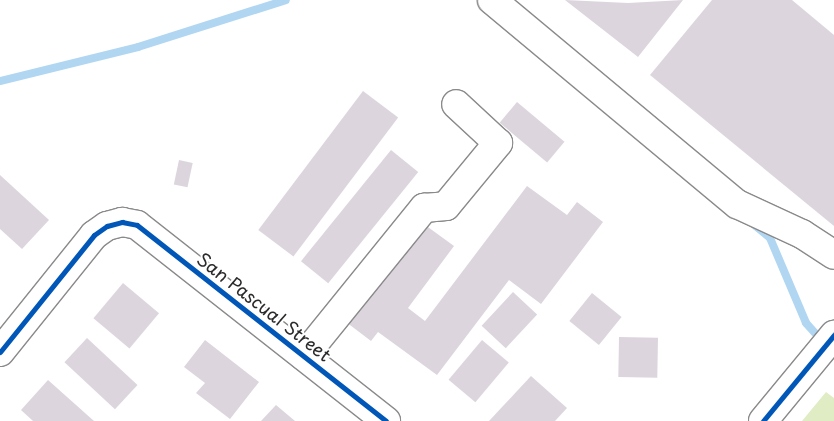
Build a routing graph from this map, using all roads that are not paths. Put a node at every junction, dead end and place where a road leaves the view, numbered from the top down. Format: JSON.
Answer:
{"nodes":[{"id":1,"x":492,"y":0,"type":"edge"},
{"id":2,"x":456,"y":104,"type":"dead end"},
{"id":3,"x":834,"y":255,"type":"edge"},
{"id":4,"x":834,"y":335,"type":"edge"},
{"id":5,"x":0,"y":352,"type":"edge"},
{"id":6,"x":304,"y":356,"type":"junction"},
{"id":7,"x":386,"y":421,"type":"edge"},
{"id":8,"x":763,"y":421,"type":"edge"}],
"edges":[{"from":1,"to":3,"type":"street"},
{"from":2,"to":6,"type":"street"},
{"from":4,"to":8,"type":"street"},
{"from":5,"to":6,"type":"street","name":"San Pascual Street"},
{"from":6,"to":7,"type":"street","name":"San Pascual Street"}]}
